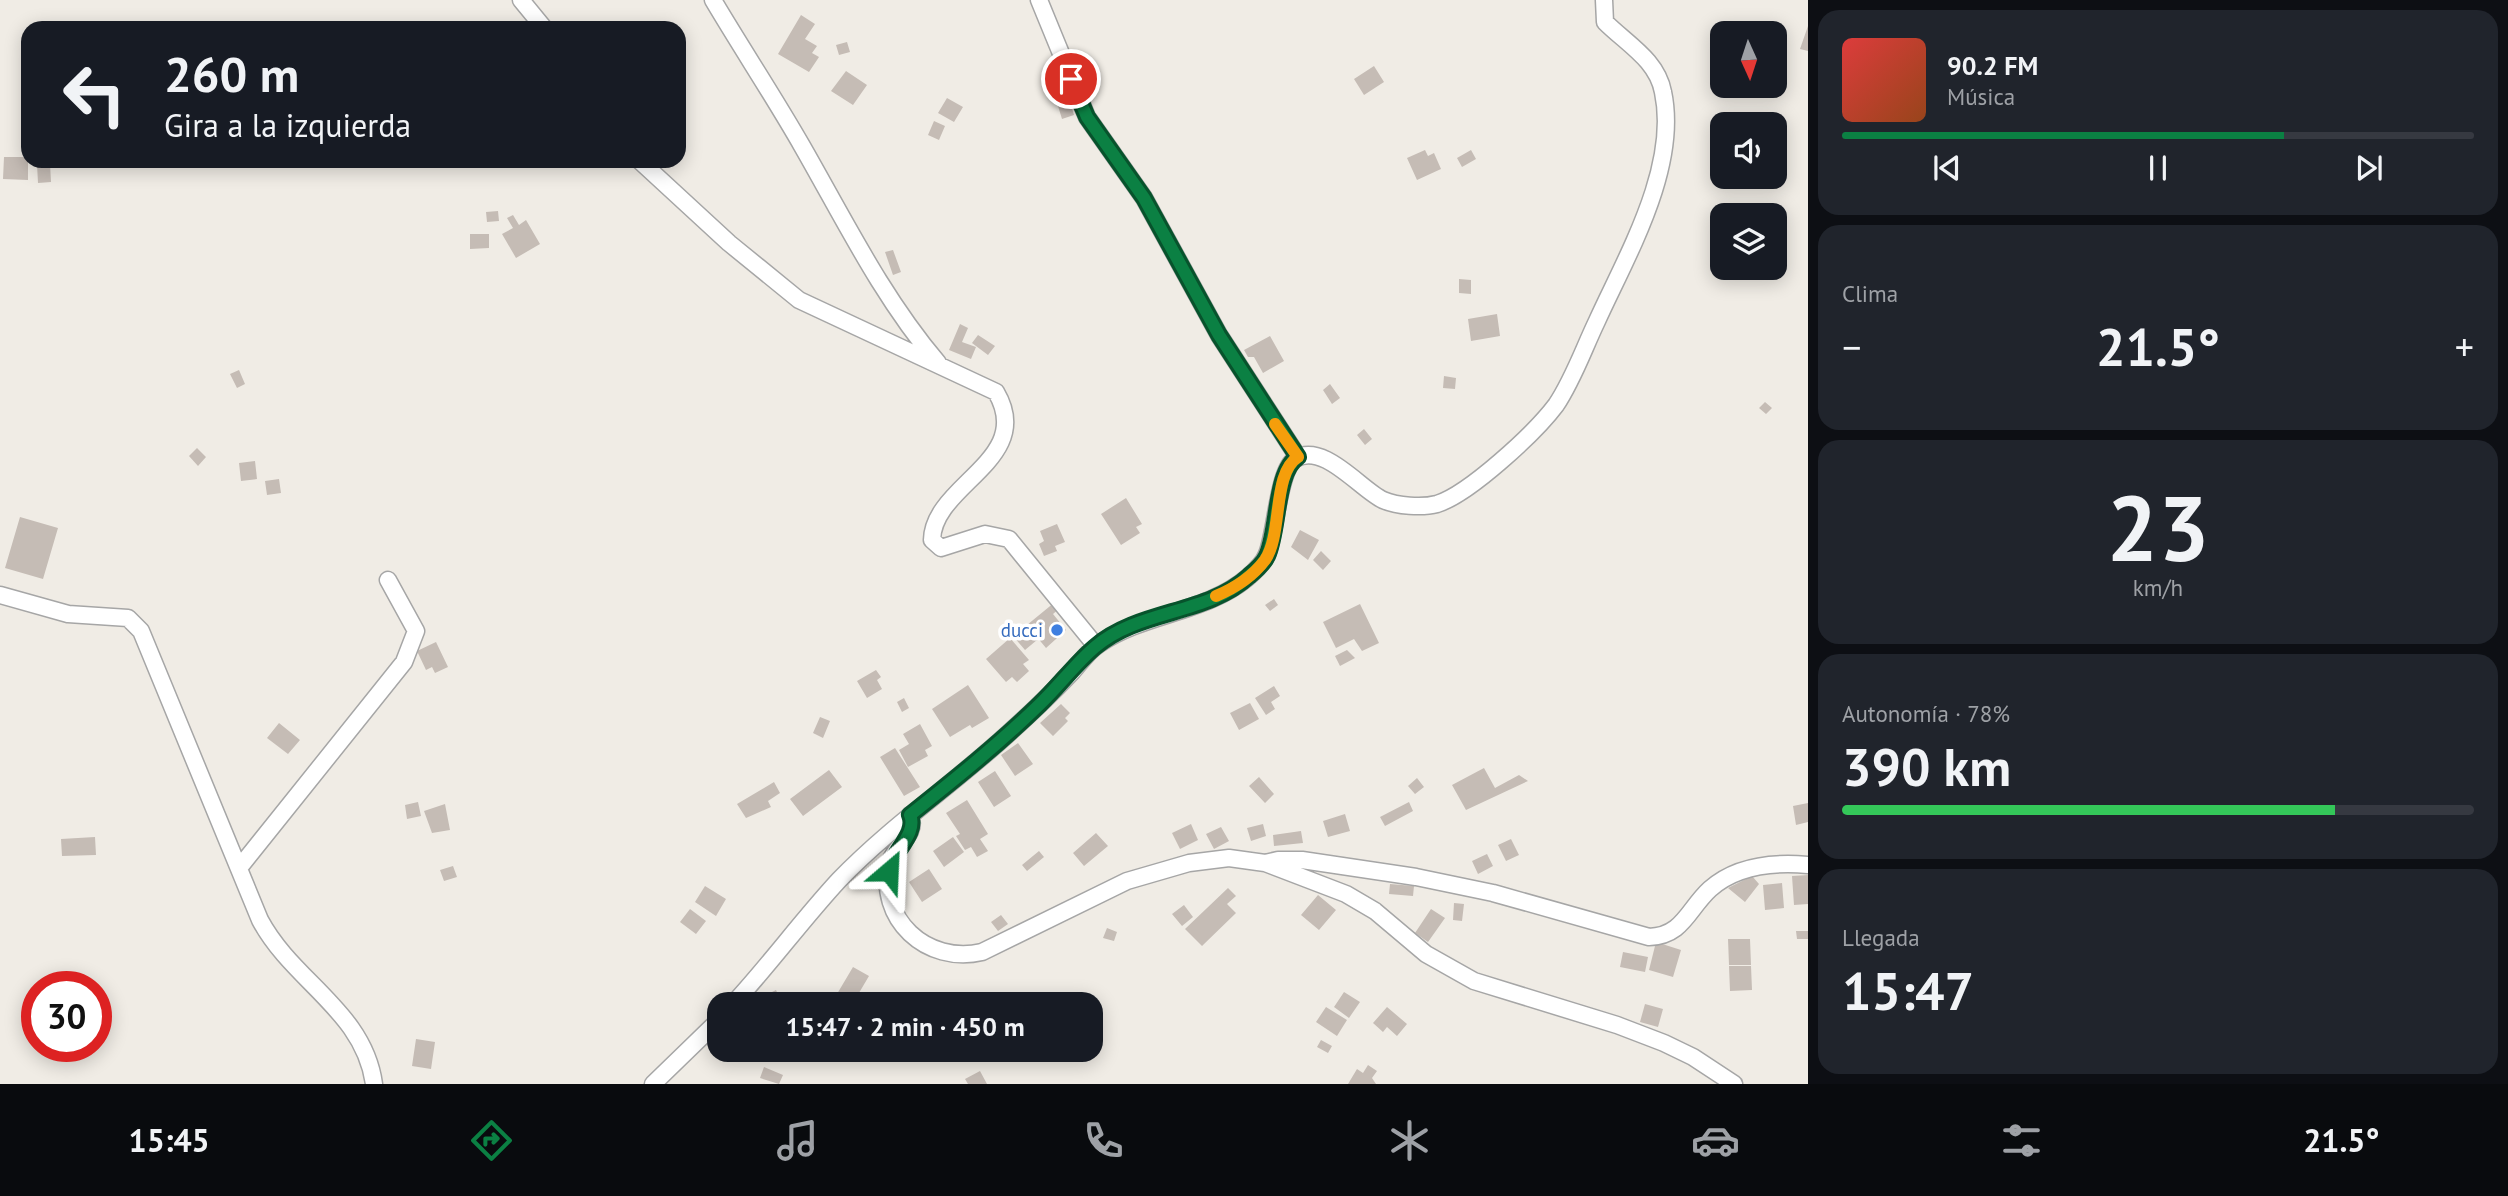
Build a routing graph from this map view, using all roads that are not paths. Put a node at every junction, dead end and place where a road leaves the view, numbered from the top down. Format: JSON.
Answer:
{"nodes":[{"id":1,"x":521,"y":0,"type":"edge"},
{"id":2,"x":713,"y":0,"type":"edge"},
{"id":3,"x":1039,"y":0,"type":"edge"},
{"id":4,"x":1604,"y":0,"type":"edge"},
{"id":5,"x":538,"y":21,"type":"edge"},
{"id":6,"x":648,"y":168,"type":"edge"},
{"id":7,"x":939,"y":365,"type":"junction"},
{"id":8,"x":1298,"y":457,"type":"junction"},
{"id":9,"x":388,"y":580,"type":"dead end"},
{"id":10,"x":0,"y":595,"type":"edge"},
{"id":11,"x":1096,"y":646,"type":"junction"},
{"id":12,"x":910,"y":815,"type":"junction"},
{"id":13,"x":1265,"y":863,"type":"junction"},
{"id":14,"x":1808,"y":865,"type":"edge"},
{"id":15,"x":239,"y":868,"type":"junction"},
{"id":16,"x":743,"y":992,"type":"edge"},
{"id":17,"x":707,"y":1032,"type":"edge"},
{"id":18,"x":374,"y":1084,"type":"edge"},
{"id":19,"x":653,"y":1084,"type":"edge"},
{"id":20,"x":1734,"y":1084,"type":"edge"}],
"edges":[{"from":1,"to":5,"type":"street"},
{"from":2,"to":7,"type":"street"},
{"from":3,"to":8,"type":"street"},
{"from":4,"to":8,"type":"street"},
{"from":6,"to":7,"type":"street"},
{"from":7,"to":11,"type":"street"},
{"from":8,"to":11,"type":"street"},
{"from":9,"to":15,"type":"street"},
{"from":10,"to":15,"type":"street"},
{"from":11,"to":12,"type":"street"},
{"from":12,"to":13,"type":"street"},
{"from":12,"to":16,"type":"street"},
{"from":13,"to":14,"type":"street"},
{"from":13,"to":20,"type":"street"},
{"from":15,"to":18,"type":"street"},
{"from":17,"to":19,"type":"street"}]}
